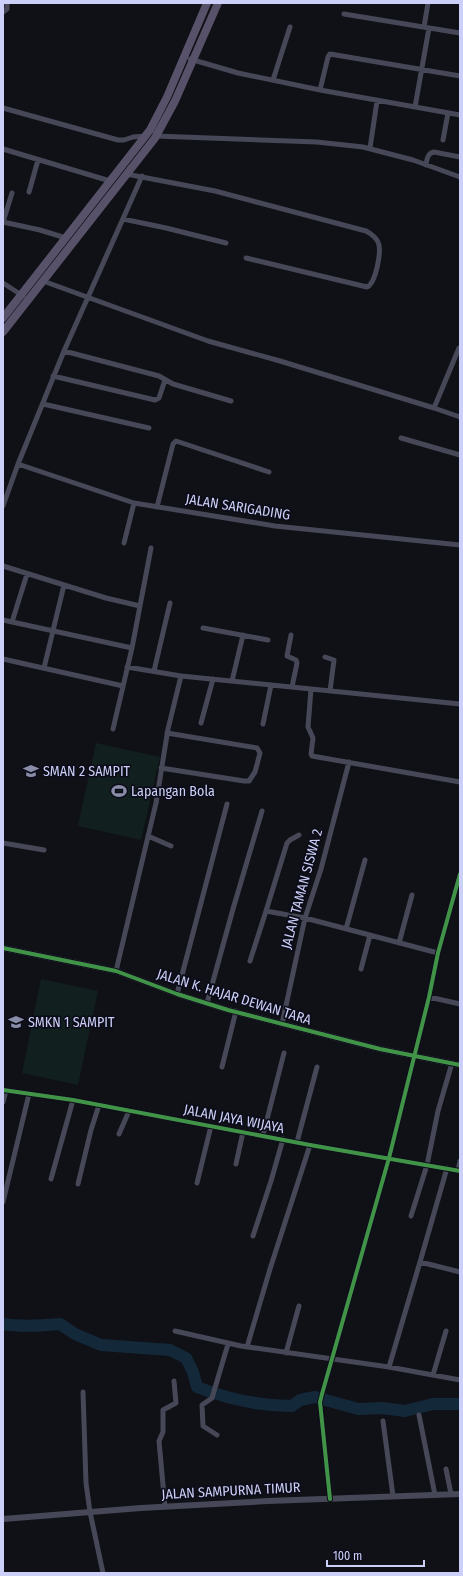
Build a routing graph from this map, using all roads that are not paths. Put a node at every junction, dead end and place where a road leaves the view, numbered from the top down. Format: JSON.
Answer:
{"nodes":[{"id":1,"x":7,"y":3,"type":"edge"},
{"id":2,"x":207,"y":3,"type":"edge"},
{"id":3,"x":218,"y":3,"type":"edge"},
{"id":4,"x":428,"y":3,"type":"edge"},
{"id":5,"x":3,"y":12,"type":"edge"},
{"id":6,"x":344,"y":14,"type":"dead end"},
{"id":7,"x":290,"y":27,"type":"dead end"},
{"id":8,"x":426,"y":28,"type":"junction"},
{"id":9,"x":460,"y":33,"type":"edge"},
{"id":10,"x":184,"y":56,"type":"junction"},
{"id":11,"x":192,"y":61,"type":"junction"},
{"id":12,"x":422,"y":69,"type":"junction"},
{"id":13,"x":460,"y":76,"type":"edge"},
{"id":14,"x":273,"y":80,"type":"junction"},
{"id":15,"x":320,"y":90,"type":"junction"},
{"id":16,"x":377,"y":101,"type":"junction"},
{"id":17,"x":415,"y":107,"type":"junction"},
{"id":18,"x":3,"y":108,"type":"edge"},
{"id":19,"x":448,"y":113,"type":"junction"},
{"id":20,"x":460,"y":115,"type":"edge"},
{"id":21,"x":145,"y":136,"type":"junction"},
{"id":22,"x":156,"y":136,"type":"junction"},
{"id":23,"x":443,"y":140,"type":"dead end"},
{"id":24,"x":370,"y":148,"type":"junction"},
{"id":25,"x":3,"y":149,"type":"edge"},
{"id":26,"x":460,"y":157,"type":"edge"},
{"id":27,"x":38,"y":160,"type":"junction"},
{"id":28,"x":426,"y":164,"type":"junction"},
{"id":29,"x":126,"y":174,"type":"junction"},
{"id":30,"x":142,"y":176,"type":"junction"},
{"id":31,"x":460,"y":177,"type":"edge"},
{"id":32,"x":110,"y":181,"type":"junction"},
{"id":33,"x":12,"y":192,"type":"dead end"},
{"id":34,"x":29,"y":192,"type":"dead end"},
{"id":35,"x":88,"y":209,"type":"junction"},
{"id":36,"x":94,"y":215,"type":"junction"},
{"id":37,"x":123,"y":219,"type":"junction"},
{"id":38,"x":3,"y":222,"type":"edge"},
{"id":39,"x":66,"y":238,"type":"junction"},
{"id":40,"x":226,"y":243,"type":"dead end"},
{"id":41,"x":246,"y":258,"type":"dead end"},
{"id":42,"x":44,"y":281,"type":"junction"},
{"id":43,"x":3,"y":283,"type":"edge"},
{"id":44,"x":21,"y":294,"type":"junction"},
{"id":45,"x":88,"y":298,"type":"junction"},
{"id":46,"x":29,"y":301,"type":"junction"},
{"id":47,"x":3,"y":318,"type":"edge"},
{"id":48,"x":3,"y":332,"type":"edge"},
{"id":49,"x":459,"y":348,"type":"dead end"},
{"id":50,"x":64,"y":351,"type":"junction"},
{"id":51,"x":53,"y":376,"type":"junction"},
{"id":52,"x":165,"y":380,"type":"junction"},
{"id":53,"x":231,"y":401,"type":"dead end"},
{"id":54,"x":43,"y":404,"type":"junction"},
{"id":55,"x":434,"y":408,"type":"junction"},
{"id":56,"x":460,"y":417,"type":"edge"},
{"id":57,"x":149,"y":428,"type":"dead end"},
{"id":58,"x":401,"y":438,"type":"dead end"},
{"id":59,"x":460,"y":455,"type":"edge"},
{"id":60,"x":18,"y":464,"type":"junction"},
{"id":61,"x":269,"y":472,"type":"dead end"},
{"id":62,"x":134,"y":503,"type":"junction"},
{"id":63,"x":3,"y":506,"type":"edge"},
{"id":64,"x":157,"y":507,"type":"junction"},
{"id":65,"x":124,"y":543,"type":"dead end"},
{"id":66,"x":460,"y":545,"type":"edge"},
{"id":67,"x":151,"y":548,"type":"dead end"},
{"id":68,"x":3,"y":566,"type":"edge"},
{"id":69,"x":27,"y":574,"type":"junction"},
{"id":70,"x":64,"y":585,"type":"junction"},
{"id":71,"x":170,"y":603,"type":"dead end"},
{"id":72,"x":140,"y":606,"type":"junction"},
{"id":73,"x":3,"y":620,"type":"edge"},
{"id":74,"x":12,"y":622,"type":"junction"},
{"id":75,"x":203,"y":628,"type":"dead end"},
{"id":76,"x":52,"y":631,"type":"junction"},
{"id":77,"x":243,"y":635,"type":"junction"},
{"id":78,"x":291,"y":635,"type":"dead end"},
{"id":79,"x":268,"y":640,"type":"dead end"},
{"id":80,"x":132,"y":648,"type":"junction"},
{"id":81,"x":324,"y":657,"type":"dead end"},
{"id":82,"x":3,"y":658,"type":"edge"},
{"id":83,"x":127,"y":667,"type":"junction"},
{"id":84,"x":44,"y":668,"type":"junction"},
{"id":85,"x":154,"y":671,"type":"junction"},
{"id":86,"x":181,"y":676,"type":"junction"},
{"id":87,"x":213,"y":679,"type":"junction"},
{"id":88,"x":232,"y":681,"type":"junction"},
{"id":89,"x":271,"y":685,"type":"junction"},
{"id":90,"x":123,"y":686,"type":"junction"},
{"id":91,"x":292,"y":687,"type":"junction"},
{"id":92,"x":311,"y":689,"type":"junction"},
{"id":93,"x":330,"y":691,"type":"junction"},
{"id":94,"x":460,"y":704,"type":"edge"},
{"id":95,"x":201,"y":723,"type":"dead end"},
{"id":96,"x":264,"y":724,"type":"dead end"},
{"id":97,"x":113,"y":729,"type":"dead end"},
{"id":98,"x":167,"y":733,"type":"junction"},
{"id":99,"x":349,"y":762,"type":"junction"},
{"id":100,"x":160,"y":768,"type":"junction"},
{"id":101,"x":460,"y":782,"type":"edge"},
{"id":102,"x":227,"y":804,"type":"dead end"},
{"id":103,"x":262,"y":811,"type":"dead end"},
{"id":104,"x":299,"y":835,"type":"dead end"},
{"id":105,"x":148,"y":836,"type":"junction"},
{"id":106,"x":3,"y":843,"type":"edge"},
{"id":107,"x":171,"y":846,"type":"dead end"},
{"id":108,"x":44,"y":850,"type":"dead end"},
{"id":109,"x":365,"y":860,"type":"dead end"},
{"id":110,"x":460,"y":874,"type":"edge"},
{"id":111,"x":412,"y":895,"type":"dead end"},
{"id":112,"x":266,"y":911,"type":"junction"},
{"id":113,"x":305,"y":918,"type":"junction"},
{"id":114,"x":346,"y":929,"type":"junction"},
{"id":115,"x":370,"y":935,"type":"junction"},
{"id":116,"x":399,"y":943,"type":"junction"},
{"id":117,"x":3,"y":948,"type":"edge"},
{"id":118,"x":438,"y":953,"type":"junction"},
{"id":119,"x":250,"y":961,"type":"dead end"},
{"id":120,"x":362,"y":969,"type":"dead end"},
{"id":121,"x":116,"y":971,"type":"junction"},
{"id":122,"x":177,"y":994,"type":"junction"},
{"id":123,"x":429,"y":997,"type":"junction"},
{"id":124,"x":207,"y":1003,"type":"junction"},
{"id":125,"x":460,"y":1004,"type":"edge"},
{"id":126,"x":236,"y":1011,"type":"junction"},
{"id":127,"x":282,"y":1024,"type":"junction"},
{"id":128,"x":284,"y":1053,"type":"dead end"},
{"id":129,"x":415,"y":1056,"type":"junction"},
{"id":130,"x":452,"y":1063,"type":"junction"},
{"id":131,"x":460,"y":1065,"type":"edge"},
{"id":132,"x":222,"y":1067,"type":"dead end"},
{"id":133,"x":317,"y":1067,"type":"dead end"},
{"id":134,"x":4,"y":1091,"type":"edge"},
{"id":135,"x":29,"y":1094,"type":"junction"},
{"id":136,"x":73,"y":1100,"type":"junction"},
{"id":137,"x":3,"y":1102,"type":"edge"},
{"id":138,"x":99,"y":1105,"type":"junction"},
{"id":139,"x":129,"y":1111,"type":"junction"},
{"id":140,"x":211,"y":1126,"type":"junction"},
{"id":141,"x":243,"y":1132,"type":"junction"},
{"id":142,"x":119,"y":1134,"type":"dead end"},
{"id":143,"x":263,"y":1135,"type":"junction"},
{"id":144,"x":282,"y":1139,"type":"junction"},
{"id":145,"x":297,"y":1142,"type":"junction"},
{"id":146,"x":310,"y":1145,"type":"junction"},
{"id":147,"x":389,"y":1158,"type":"junction"},
{"id":148,"x":460,"y":1161,"type":"edge"},
{"id":149,"x":236,"y":1164,"type":"dead end"},
{"id":150,"x":427,"y":1165,"type":"junction"},
{"id":151,"x":447,"y":1168,"type":"junction"},
{"id":152,"x":459,"y":1170,"type":"edge"},
{"id":153,"x":51,"y":1179,"type":"dead end"},
{"id":154,"x":197,"y":1183,"type":"dead end"},
{"id":155,"x":78,"y":1184,"type":"dead end"},
{"id":156,"x":3,"y":1202,"type":"edge"},
{"id":157,"x":411,"y":1216,"type":"dead end"},
{"id":158,"x":253,"y":1236,"type":"dead end"},
{"id":159,"x":420,"y":1262,"type":"junction"},
{"id":160,"x":460,"y":1272,"type":"edge"},
{"id":161,"x":299,"y":1306,"type":"dead end"},
{"id":162,"x":175,"y":1331,"type":"dead end"},
{"id":163,"x":446,"y":1331,"type":"dead end"},
{"id":164,"x":228,"y":1344,"type":"junction"},
{"id":165,"x":246,"y":1347,"type":"junction"},
{"id":166,"x":286,"y":1353,"type":"junction"},
{"id":167,"x":331,"y":1359,"type":"junction"},
{"id":168,"x":389,"y":1367,"type":"junction"},
{"id":169,"x":433,"y":1375,"type":"junction"},
{"id":170,"x":460,"y":1380,"type":"edge"},
{"id":171,"x":174,"y":1381,"type":"dead end"},
{"id":172,"x":83,"y":1392,"type":"dead end"},
{"id":173,"x":419,"y":1415,"type":"dead end"},
{"id":174,"x":384,"y":1421,"type":"dead end"},
{"id":175,"x":217,"y":1435,"type":"dead end"},
{"id":176,"x":446,"y":1469,"type":"dead end"},
{"id":177,"x":451,"y":1494,"type":"junction"},
{"id":178,"x":460,"y":1494,"type":"edge"},
{"id":179,"x":435,"y":1495,"type":"junction"},
{"id":180,"x":393,"y":1496,"type":"junction"},
{"id":181,"x":330,"y":1498,"type":"junction"},
{"id":182,"x":164,"y":1507,"type":"junction"},
{"id":183,"x":90,"y":1512,"type":"junction"},
{"id":184,"x":3,"y":1519,"type":"edge"},
{"id":185,"x":103,"y":1573,"type":"edge"}],
"edges":[{"from":1,"to":5,"type":"street"},
{"from":2,"to":10,"type":"main road"},
{"from":3,"to":11,"type":"main road"},
{"from":4,"to":8,"type":"street"},
{"from":6,"to":8,"type":"street"},
{"from":7,"to":14,"type":"street"},
{"from":8,"to":9,"type":"street"},
{"from":8,"to":12,"type":"street"},
{"from":10,"to":11,"type":"street"},
{"from":10,"to":21,"type":"main road"},
{"from":11,"to":14,"type":"street"},
{"from":11,"to":22,"type":"main road"},
{"from":12,"to":13,"type":"street"},
{"from":12,"to":15,"type":"street"},
{"from":12,"to":17,"type":"street"},
{"from":14,"to":15,"type":"street"},
{"from":15,"to":16,"type":"street"},
{"from":16,"to":17,"type":"street"},
{"from":16,"to":24,"type":"street"},
{"from":17,"to":19,"type":"street"},
{"from":18,"to":21,"type":"street"},
{"from":19,"to":20,"type":"street"},
{"from":19,"to":23,"type":"street"},
{"from":21,"to":32,"type":"main road"},
{"from":22,"to":24,"type":"street"},
{"from":22,"to":29,"type":"main road"},
{"from":24,"to":28,"type":"street"},
{"from":25,"to":27,"type":"street"},
{"from":26,"to":28,"type":"street"},
{"from":27,"to":32,"type":"street"},
{"from":27,"to":34,"type":"street"},
{"from":28,"to":31,"type":"street"},
{"from":29,"to":30,"type":"street"},
{"from":29,"to":36,"type":"main road"},
{"from":30,"to":37,"type":"street"},
{"from":30,"to":41,"type":"street"},
{"from":32,"to":35,"type":"main road"},
{"from":33,"to":38,"type":"street"},
{"from":35,"to":36,"type":"main road"},
{"from":35,"to":39,"type":"main road"},
{"from":36,"to":42,"type":"main road"},
{"from":37,"to":40,"type":"street"},
{"from":37,"to":45,"type":"street"},
{"from":38,"to":39,"type":"street"},
{"from":39,"to":44,"type":"main road"},
{"from":42,"to":45,"type":"street"},
{"from":42,"to":46,"type":"main road"},
{"from":43,"to":44,"type":"street"},
{"from":44,"to":46,"type":"street"},
{"from":44,"to":47,"type":"main road"},
{"from":45,"to":50,"type":"street"},
{"from":45,"to":55,"type":"street"},
{"from":46,"to":48,"type":"main road"},
{"from":49,"to":55,"type":"street"},
{"from":50,"to":51,"type":"street"},
{"from":50,"to":52,"type":"street"},
{"from":51,"to":52,"type":"street"},
{"from":51,"to":54,"type":"street"},
{"from":52,"to":53,"type":"street"},
{"from":54,"to":57,"type":"street"},
{"from":54,"to":60,"type":"street"},
{"from":55,"to":56,"type":"street"},
{"from":58,"to":59,"type":"street"},
{"from":60,"to":62,"type":"street","name":"JALAN SARIGADING"},
{"from":60,"to":63,"type":"street"},
{"from":61,"to":64,"type":"street"},
{"from":62,"to":64,"type":"street","name":"JALAN SARIGADING"},
{"from":62,"to":65,"type":"street"},
{"from":64,"to":66,"type":"street","name":"JALAN SARIGADING"},
{"from":67,"to":72,"type":"street"},
{"from":68,"to":69,"type":"street"},
{"from":69,"to":70,"type":"street"},
{"from":69,"to":74,"type":"street"},
{"from":70,"to":72,"type":"street"},
{"from":70,"to":76,"type":"street"},
{"from":71,"to":85,"type":"street"},
{"from":72,"to":80,"type":"street"},
{"from":73,"to":74,"type":"street"},
{"from":74,"to":76,"type":"street"},
{"from":75,"to":77,"type":"street"},
{"from":76,"to":80,"type":"street"},
{"from":76,"to":84,"type":"street"},
{"from":77,"to":79,"type":"street"},
{"from":77,"to":88,"type":"street"},
{"from":78,"to":91,"type":"street"},
{"from":80,"to":83,"type":"street"},
{"from":81,"to":93,"type":"street"},
{"from":82,"to":84,"type":"street"},
{"from":83,"to":85,"type":"street"},
{"from":83,"to":90,"type":"street"},
{"from":84,"to":90,"type":"street"},
{"from":85,"to":86,"type":"street"},
{"from":86,"to":87,"type":"street"},
{"from":86,"to":98,"type":"street"},
{"from":87,"to":88,"type":"street"},
{"from":87,"to":95,"type":"street"},
{"from":88,"to":89,"type":"street"},
{"from":89,"to":91,"type":"street"},
{"from":89,"to":96,"type":"street"},
{"from":90,"to":97,"type":"street"},
{"from":91,"to":92,"type":"street"},
{"from":92,"to":93,"type":"street"},
{"from":92,"to":99,"type":"street"},
{"from":93,"to":94,"type":"street"},
{"from":98,"to":100,"type":"street"},
{"from":98,"to":100,"type":"street"},
{"from":99,"to":101,"type":"street"},
{"from":99,"to":113,"type":"street","name":"JALAN TAMAN SISWA 2"},
{"from":100,"to":105,"type":"street"},
{"from":102,"to":122,"type":"street"},
{"from":103,"to":124,"type":"street"},
{"from":104,"to":112,"type":"street"},
{"from":105,"to":107,"type":"street"},
{"from":105,"to":121,"type":"street"},
{"from":106,"to":108,"type":"street"},
{"from":109,"to":114,"type":"street"},
{"from":110,"to":118,"type":"street"},
{"from":111,"to":116,"type":"street"},
{"from":112,"to":113,"type":"street"},
{"from":112,"to":119,"type":"street"},
{"from":113,"to":114,"type":"street"},
{"from":113,"to":127,"type":"street","name":"JALAN TAMAN SISWA 2"},
{"from":114,"to":115,"type":"street"},
{"from":115,"to":116,"type":"street"},
{"from":115,"to":120,"type":"street"},
{"from":116,"to":118,"type":"street"},
{"from":117,"to":121,"type":"street","name":"JALAN K. HAJAR DEWAN TARA"},
{"from":118,"to":123,"type":"street"},
{"from":121,"to":122,"type":"street","name":"JALAN K. HAJAR DEWAN TARA"},
{"from":122,"to":124,"type":"street","name":"JALAN K. HAJAR DEWAN TARA"},
{"from":123,"to":125,"type":"street"},
{"from":123,"to":129,"type":"street"},
{"from":124,"to":126,"type":"street","name":"JALAN K. HAJAR DEWAN TARA"},
{"from":126,"to":127,"type":"street","name":"JALAN K. HAJAR DEWAN TARA"},
{"from":126,"to":132,"type":"street"},
{"from":127,"to":129,"type":"street","name":"JALAN K. HAJAR DEWAN TARA"},
{"from":128,"to":143,"type":"street"},
{"from":129,"to":130,"type":"street","name":"JALAN K. HAJAR DEWAN TARA"},
{"from":129,"to":147,"type":"street"},
{"from":130,"to":131,"type":"street","name":"JALAN K. HAJAR DEWAN TARA"},
{"from":130,"to":150,"type":"street"},
{"from":133,"to":145,"type":"street"},
{"from":134,"to":135,"type":"street","name":"JALAN JAYA WIJAYA"},
{"from":134,"to":137,"type":"street"},
{"from":135,"to":136,"type":"street","name":"JALAN JAYA WIJAYA"},
{"from":135,"to":156,"type":"street"},
{"from":136,"to":138,"type":"street","name":"JALAN JAYA WIJAYA"},
{"from":136,"to":153,"type":"street"},
{"from":138,"to":139,"type":"street","name":"JALAN JAYA WIJAYA"},
{"from":138,"to":155,"type":"street"},
{"from":139,"to":140,"type":"street","name":"JALAN JAYA WIJAYA"},
{"from":139,"to":142,"type":"street"},
{"from":140,"to":141,"type":"street","name":"JALAN JAYA WIJAYA"},
{"from":140,"to":154,"type":"street"},
{"from":141,"to":143,"type":"street","name":"JALAN JAYA WIJAYA"},
{"from":141,"to":149,"type":"street"},
{"from":143,"to":144,"type":"street","name":"JALAN JAYA WIJAYA"},
{"from":144,"to":145,"type":"street","name":"JALAN JAYA WIJAYA"},
{"from":144,"to":158,"type":"street"},
{"from":145,"to":146,"type":"street","name":"JALAN JAYA WIJAYA"},
{"from":146,"to":147,"type":"street","name":"JALAN JAYA WIJAYA"},
{"from":146,"to":165,"type":"street"},
{"from":147,"to":150,"type":"street","name":"JALAN JAYA WIJAYA"},
{"from":147,"to":167,"type":"street"},
{"from":148,"to":152,"type":"street"},
{"from":150,"to":151,"type":"street","name":"JALAN JAYA WIJAYA"},
{"from":150,"to":157,"type":"street"},
{"from":151,"to":152,"type":"street","name":"JALAN JAYA WIJAYA"},
{"from":151,"to":159,"type":"street"},
{"from":159,"to":160,"type":"street"},
{"from":159,"to":168,"type":"street"},
{"from":161,"to":166,"type":"street"},
{"from":162,"to":164,"type":"street"},
{"from":163,"to":169,"type":"street"},
{"from":164,"to":165,"type":"street"},
{"from":164,"to":175,"type":"street"},
{"from":165,"to":166,"type":"street"},
{"from":166,"to":167,"type":"street"},
{"from":167,"to":168,"type":"street"},
{"from":167,"to":181,"type":"street"},
{"from":168,"to":169,"type":"street"},
{"from":169,"to":170,"type":"street"},
{"from":171,"to":182,"type":"street"},
{"from":172,"to":183,"type":"street"},
{"from":173,"to":179,"type":"street"},
{"from":174,"to":180,"type":"street"},
{"from":176,"to":177,"type":"street"},
{"from":177,"to":178,"type":"street","name":"JALAN SAMPURNA TIMUR"},
{"from":177,"to":179,"type":"street","name":"JALAN SAMPURNA TIMUR"},
{"from":179,"to":180,"type":"street","name":"JALAN SAMPURNA TIMUR"},
{"from":180,"to":181,"type":"street","name":"JALAN SAMPURNA TIMUR"},
{"from":181,"to":182,"type":"street","name":"JALAN SAMPURNA TIMUR"},
{"from":182,"to":183,"type":"street","name":"JALAN SAMPURNA TIMUR"},
{"from":183,"to":184,"type":"street","name":"JALAN SAMPURNA TIMUR"},
{"from":183,"to":185,"type":"street"}]}
